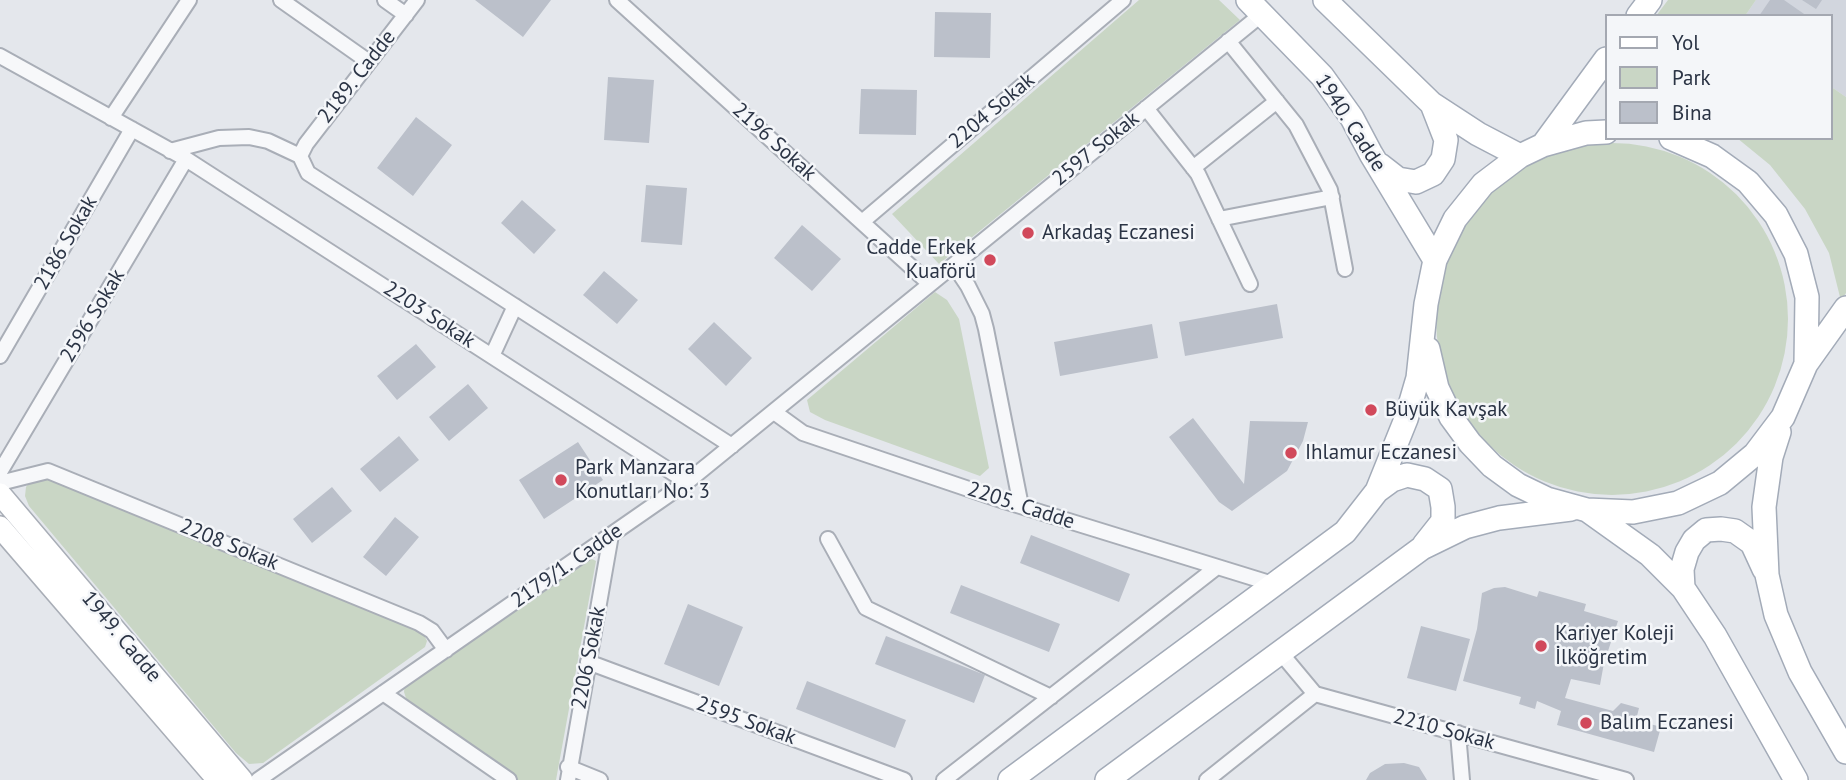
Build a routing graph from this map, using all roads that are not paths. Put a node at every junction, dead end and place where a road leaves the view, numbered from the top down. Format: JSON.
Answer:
{"nodes":[{"id":1,"x":189,"y":0,"type":"edge"},
{"id":2,"x":281,"y":0,"type":"edge"},
{"id":3,"x":385,"y":0,"type":"edge"},
{"id":4,"x":417,"y":0,"type":"edge"},
{"id":5,"x":617,"y":0,"type":"edge"},
{"id":6,"x":1123,"y":0,"type":"edge"},
{"id":7,"x":1325,"y":0,"type":"edge"},
{"id":8,"x":1255,"y":7,"type":"edge"},
{"id":9,"x":406,"y":15,"type":"junction"},
{"id":10,"x":1228,"y":41,"type":"junction"},
{"id":11,"x":0,"y":56,"type":"edge"},
{"id":12,"x":369,"y":62,"type":"junction"},
{"id":13,"x":1604,"y":62,"type":"edge"},
{"id":14,"x":1277,"y":101,"type":"junction"},
{"id":15,"x":1432,"y":104,"type":"junction"},
{"id":16,"x":1146,"y":108,"type":"junction"},
{"id":17,"x":111,"y":118,"type":"junction"},
{"id":18,"x":132,"y":130,"type":"junction"},
{"id":19,"x":1604,"y":132,"type":"edge"},
{"id":20,"x":1676,"y":140,"type":"edge"},
{"id":21,"x":1543,"y":145,"type":"junction"},
{"id":22,"x":170,"y":151,"type":"junction"},
{"id":23,"x":1371,"y":154,"type":"junction"},
{"id":24,"x":300,"y":156,"type":"junction"},
{"id":25,"x":1520,"y":156,"type":"junction"},
{"id":26,"x":186,"y":159,"type":"junction"},
{"id":27,"x":1193,"y":168,"type":"junction"},
{"id":28,"x":1332,"y":197,"type":"junction"},
{"id":29,"x":1219,"y":219,"type":"junction"},
{"id":30,"x":862,"y":222,"type":"junction"},
{"id":31,"x":1435,"y":260,"type":"junction"},
{"id":32,"x":954,"y":265,"type":"junction"},
{"id":33,"x":1345,"y":269,"type":"dead end"},
{"id":34,"x":930,"y":284,"type":"junction"},
{"id":35,"x":1250,"y":284,"type":"dead end"},
{"id":36,"x":515,"y":306,"type":"junction"},
{"id":37,"x":1846,"y":308,"type":"edge"},
{"id":38,"x":1425,"y":325,"type":"junction"},
{"id":39,"x":0,"y":356,"type":"edge"},
{"id":40,"x":492,"y":356,"type":"junction"},
{"id":41,"x":1806,"y":363,"type":"junction"},
{"id":42,"x":774,"y":412,"type":"junction"},
{"id":43,"x":1783,"y":417,"type":"junction"},
{"id":44,"x":732,"y":446,"type":"junction"},
{"id":45,"x":0,"y":472,"type":"edge"},
{"id":46,"x":687,"y":482,"type":"junction"},
{"id":47,"x":0,"y":483,"type":"edge"},
{"id":48,"x":1377,"y":491,"type":"junction"},
{"id":49,"x":0,"y":494,"type":"edge"},
{"id":50,"x":1021,"y":506,"type":"junction"},
{"id":51,"x":1582,"y":509,"type":"junction"},
{"id":52,"x":0,"y":527,"type":"edge"},
{"id":53,"x":611,"y":535,"type":"junction"},
{"id":54,"x":828,"y":539,"type":"dead end"},
{"id":55,"x":1422,"y":548,"type":"junction"},
{"id":56,"x":1217,"y":567,"type":"junction"},
{"id":57,"x":1767,"y":575,"type":"junction"},
{"id":58,"x":1276,"y":585,"type":"junction"},
{"id":59,"x":1683,"y":588,"type":"junction"},
{"id":60,"x":446,"y":650,"type":"junction"},
{"id":61,"x":1280,"y":652,"type":"junction"},
{"id":62,"x":588,"y":662,"type":"junction"},
{"id":63,"x":383,"y":694,"type":"junction"},
{"id":64,"x":1315,"y":694,"type":"junction"},
{"id":65,"x":1051,"y":697,"type":"junction"},
{"id":66,"x":1458,"y":733,"type":"junction"},
{"id":67,"x":1846,"y":752,"type":"edge"},
{"id":68,"x":568,"y":773,"type":"edge"},
{"id":69,"x":218,"y":780,"type":"edge"},
{"id":70,"x":242,"y":780,"type":"edge"},
{"id":71,"x":258,"y":780,"type":"edge"},
{"id":72,"x":509,"y":780,"type":"edge"},
{"id":73,"x":600,"y":780,"type":"edge"},
{"id":74,"x":904,"y":780,"type":"edge"},
{"id":75,"x":944,"y":780,"type":"edge"},
{"id":76,"x":1010,"y":780,"type":"edge"},
{"id":77,"x":1107,"y":780,"type":"edge"},
{"id":78,"x":1207,"y":780,"type":"edge"},
{"id":79,"x":1462,"y":780,"type":"edge"},
{"id":80,"x":1626,"y":780,"type":"edge"},
{"id":81,"x":1796,"y":780,"type":"edge"}],
"edges":[{"from":1,"to":17,"type":"street"},
{"from":2,"to":12,"type":"street"},
{"from":3,"to":9,"type":"street"},
{"from":4,"to":9,"type":"street","name":"2189. Cadde"},
{"from":5,"to":30,"type":"street","name":"2196 Sokak"},
{"from":6,"to":30,"type":"street","name":"2204 Sokak"},
{"from":7,"to":15,"type":"main road"},
{"from":8,"to":10,"type":"street","name":"2597 Sokak"},
{"from":8,"to":23,"type":"main road","name":"1940. Cadde"},
{"from":9,"to":12,"type":"street","name":"2189. Cadde"},
{"from":10,"to":14,"type":"street"},
{"from":10,"to":16,"type":"street","name":"2597 Sokak"},
{"from":11,"to":17,"type":"street"},
{"from":12,"to":24,"type":"street","name":"2189. Cadde"},
{"from":13,"to":21,"type":"main road"},
{"from":14,"to":27,"type":"street"},
{"from":14,"to":28,"type":"street"},
{"from":15,"to":23,"type":"main road"},
{"from":15,"to":25,"type":"main road"},
{"from":16,"to":27,"type":"street"},
{"from":16,"to":32,"type":"street","name":"2597 Sokak"},
{"from":17,"to":18,"type":"street"},
{"from":18,"to":22,"type":"street"},
{"from":18,"to":39,"type":"street","name":"2186 Sokak"},
{"from":19,"to":21,"type":"main road"},
{"from":20,"to":41,"type":"main road"},
{"from":21,"to":25,"type":"main road"},
{"from":22,"to":24,"type":"street"},
{"from":22,"to":26,"type":"street","name":"2203 Sokak"},
{"from":23,"to":31,"type":"main road","name":"1940. Cadde"},
{"from":24,"to":36,"type":"street"},
{"from":25,"to":31,"type":"main road"},
{"from":26,"to":40,"type":"street","name":"2203 Sokak"},
{"from":26,"to":45,"type":"street","name":"2596 Sokak"},
{"from":27,"to":29,"type":"street"},
{"from":28,"to":29,"type":"street"},
{"from":28,"to":33,"type":"street"},
{"from":29,"to":35,"type":"street"},
{"from":30,"to":34,"type":"street","name":"2196 Sokak"},
{"from":31,"to":38,"type":"main road"},
{"from":32,"to":34,"type":"street","name":"2597 Sokak"},
{"from":32,"to":50,"type":"street"},
{"from":34,"to":42,"type":"street","name":"2179/1. Cadde"},
{"from":36,"to":40,"type":"street"},
{"from":36,"to":44,"type":"street"},
{"from":37,"to":41,"type":"main road"},
{"from":38,"to":48,"type":"main road"},
{"from":38,"to":51,"type":"main road"},
{"from":40,"to":46,"type":"street","name":"2203 Sokak"},
{"from":41,"to":43,"type":"main road"},
{"from":42,"to":44,"type":"street","name":"2179/1. Cadde"},
{"from":42,"to":50,"type":"street","name":"2205. Cadde"},
{"from":43,"to":51,"type":"main road"},
{"from":43,"to":57,"type":"main road"},
{"from":44,"to":46,"type":"street","name":"2179/1. Cadde"},
{"from":46,"to":53,"type":"street","name":"2179/1. Cadde"},
{"from":47,"to":60,"type":"street","name":"2208 Sokak"},
{"from":48,"to":55,"type":"main road"},
{"from":48,"to":58,"type":"main road"},
{"from":49,"to":70,"type":"street","name":"1949. Cadde"},
{"from":50,"to":56,"type":"street","name":"2205. Cadde"},
{"from":51,"to":55,"type":"main road"},
{"from":51,"to":59,"type":"main road"},
{"from":52,"to":69,"type":"street","name":"1949. Cadde"},
{"from":53,"to":60,"type":"street","name":"2179/1. Cadde"},
{"from":53,"to":62,"type":"street","name":"2206 Sokak"},
{"from":54,"to":65,"type":"street"},
{"from":55,"to":61,"type":"main road"},
{"from":56,"to":58,"type":"street","name":"2205. Cadde"},
{"from":56,"to":65,"type":"street"},
{"from":57,"to":59,"type":"main road"},
{"from":57,"to":67,"type":"main road"},
{"from":58,"to":76,"type":"main road"},
{"from":59,"to":81,"type":"main road"},
{"from":60,"to":63,"type":"street","name":"2179/1. Cadde"},
{"from":61,"to":64,"type":"street"},
{"from":61,"to":77,"type":"main road"},
{"from":62,"to":68,"type":"street","name":"2206 Sokak"},
{"from":62,"to":74,"type":"street","name":"2595 Sokak"},
{"from":63,"to":71,"type":"street","name":"2179/1. Cadde"},
{"from":63,"to":72,"type":"street"},
{"from":64,"to":66,"type":"street","name":"2210 Sokak"},
{"from":64,"to":78,"type":"street"},
{"from":65,"to":75,"type":"street"},
{"from":66,"to":79,"type":"street"},
{"from":66,"to":80,"type":"street","name":"2210 Sokak"},
{"from":68,"to":73,"type":"street"}]}
